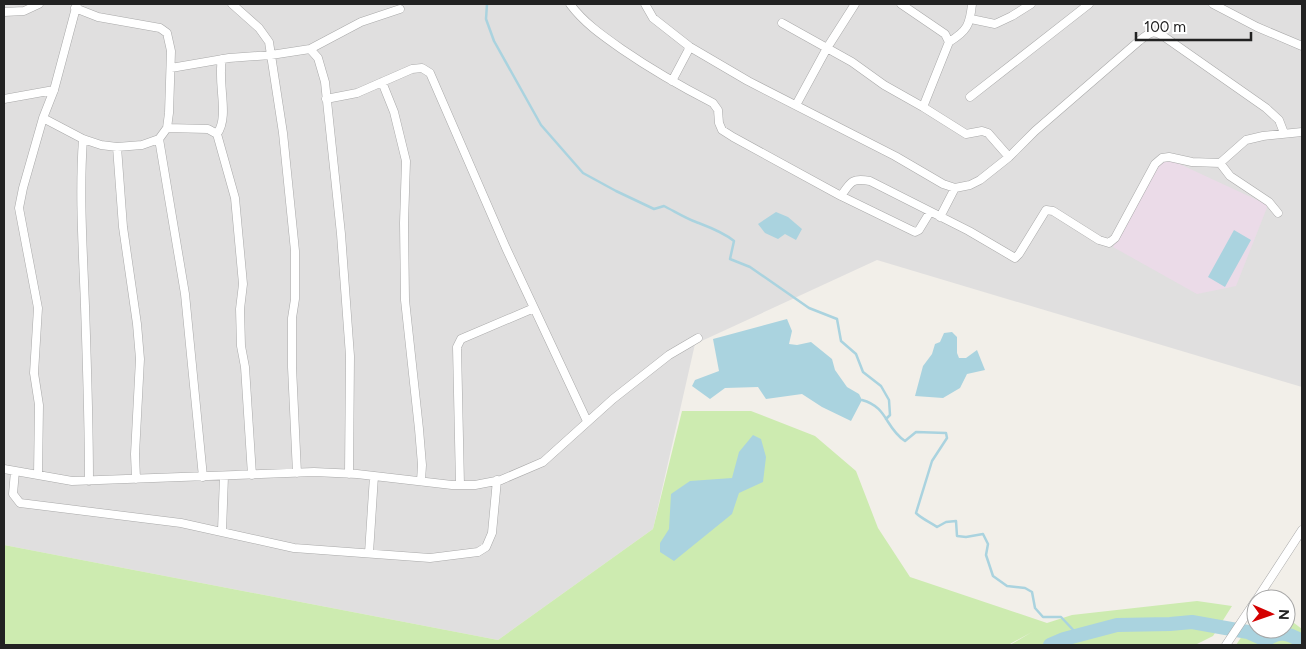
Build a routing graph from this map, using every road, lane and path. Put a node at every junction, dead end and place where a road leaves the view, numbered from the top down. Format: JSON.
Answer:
{"nodes":[{"id":1,"x":39,"y":4,"type":"edge"},
{"id":2,"x":232,"y":4,"type":"edge"},
{"id":3,"x":570,"y":4,"type":"edge"},
{"id":4,"x":645,"y":4,"type":"edge"},
{"id":5,"x":855,"y":4,"type":"edge"},
{"id":6,"x":901,"y":4,"type":"edge"},
{"id":7,"x":972,"y":4,"type":"edge"},
{"id":8,"x":1031,"y":4,"type":"edge"},
{"id":9,"x":1089,"y":4,"type":"edge"},
{"id":10,"x":1213,"y":4,"type":"edge"},
{"id":11,"x":76,"y":6,"type":"edge"},
{"id":12,"x":400,"y":9,"type":"dead end"},
{"id":13,"x":4,"y":12,"type":"edge"},
{"id":14,"x":971,"y":19,"type":"junction"},
{"id":15,"x":782,"y":23,"type":"dead end"},
{"id":16,"x":949,"y":42,"type":"junction"},
{"id":17,"x":1302,"y":46,"type":"edge"},
{"id":18,"x":690,"y":47,"type":"junction"},
{"id":19,"x":827,"y":48,"type":"junction"},
{"id":20,"x":310,"y":50,"type":"junction"},
{"id":21,"x":271,"y":55,"type":"junction"},
{"id":22,"x":222,"y":59,"type":"junction"},
{"id":23,"x":171,"y":68,"type":"junction"},
{"id":24,"x":672,"y":81,"type":"junction"},
{"id":25,"x":382,"y":82,"type":"junction"},
{"id":26,"x":54,"y":90,"type":"junction"},
{"id":27,"x":970,"y":97,"type":"dead end"},
{"id":28,"x":4,"y":99,"type":"edge"},
{"id":29,"x":326,"y":99,"type":"junction"},
{"id":30,"x":796,"y":105,"type":"junction"},
{"id":31,"x":924,"y":107,"type":"junction"},
{"id":32,"x":43,"y":118,"type":"junction"},
{"id":33,"x":167,"y":128,"type":"junction"},
{"id":34,"x":1302,"y":132,"type":"edge"},
{"id":35,"x":1284,"y":133,"type":"junction"},
{"id":36,"x":217,"y":134,"type":"junction"},
{"id":37,"x":83,"y":139,"type":"junction"},
{"id":38,"x":159,"y":139,"type":"junction"},
{"id":39,"x":117,"y":147,"type":"junction"},
{"id":40,"x":1009,"y":156,"type":"junction"},
{"id":41,"x":1220,"y":163,"type":"junction"},
{"id":42,"x":955,"y":188,"type":"junction"},
{"id":43,"x":841,"y":196,"type":"junction"},
{"id":44,"x":930,"y":212,"type":"junction"},
{"id":45,"x":1278,"y":213,"type":"dead end"},
{"id":46,"x":940,"y":217,"type":"junction"},
{"id":47,"x":534,"y":308,"type":"junction"},
{"id":48,"x":698,"y":338,"type":"dead end"},
{"id":49,"x":587,"y":421,"type":"junction"},
{"id":50,"x":4,"y":469,"type":"edge"},
{"id":51,"x":15,"y":471,"type":"junction"},
{"id":52,"x":297,"y":473,"type":"junction"},
{"id":53,"x":349,"y":474,"type":"junction"},
{"id":54,"x":38,"y":475,"type":"junction"},
{"id":55,"x":252,"y":475,"type":"junction"},
{"id":56,"x":224,"y":476,"type":"junction"},
{"id":57,"x":374,"y":476,"type":"junction"},
{"id":58,"x":202,"y":477,"type":"junction"},
{"id":59,"x":136,"y":479,"type":"junction"},
{"id":60,"x":497,"y":480,"type":"junction"},
{"id":61,"x":89,"y":481,"type":"junction"},
{"id":62,"x":421,"y":482,"type":"junction"},
{"id":63,"x":460,"y":485,"type":"junction"},
{"id":64,"x":1302,"y":530,"type":"edge"},
{"id":65,"x":222,"y":531,"type":"junction"},
{"id":66,"x":369,"y":553,"type":"junction"},
{"id":67,"x":1263,"y":589,"type":"edge"},
{"id":68,"x":1246,"y":615,"type":"edge"},
{"id":69,"x":1226,"y":645,"type":"edge"}],
"edges":[{"from":1,"to":13,"type":"street"},
{"from":2,"to":21,"type":"street"},
{"from":3,"to":24,"type":"street"},
{"from":4,"to":18,"type":"street"},
{"from":5,"to":19,"type":"street"},
{"from":6,"to":16,"type":"street"},
{"from":7,"to":14,"type":"street"},
{"from":8,"to":14,"type":"street"},
{"from":9,"to":27,"type":"street"},
{"from":10,"to":17,"type":"street"},
{"from":11,"to":23,"type":"street"},
{"from":11,"to":26,"type":"street"},
{"from":12,"to":20,"type":"street"},
{"from":14,"to":16,"type":"street"},
{"from":15,"to":19,"type":"street"},
{"from":16,"to":31,"type":"street"},
{"from":18,"to":24,"type":"street"},
{"from":18,"to":30,"type":"street"},
{"from":19,"to":30,"type":"street"},
{"from":19,"to":31,"type":"street"},
{"from":20,"to":21,"type":"street"},
{"from":20,"to":29,"type":"street"},
{"from":21,"to":22,"type":"street"},
{"from":21,"to":52,"type":"street"},
{"from":22,"to":23,"type":"street"},
{"from":22,"to":36,"type":"street"},
{"from":23,"to":33,"type":"street"},
{"from":24,"to":43,"type":"street"},
{"from":25,"to":29,"type":"street"},
{"from":25,"to":47,"type":"street"},
{"from":25,"to":62,"type":"street"},
{"from":26,"to":28,"type":"street"},
{"from":26,"to":32,"type":"street"},
{"from":29,"to":53,"type":"street"},
{"from":30,"to":42,"type":"street"},
{"from":31,"to":40,"type":"street"},
{"from":32,"to":37,"type":"street"},
{"from":32,"to":54,"type":"street"},
{"from":33,"to":36,"type":"street"},
{"from":33,"to":38,"type":"street"},
{"from":34,"to":35,"type":"street"},
{"from":35,"to":40,"type":"street"},
{"from":35,"to":41,"type":"street"},
{"from":36,"to":55,"type":"street"},
{"from":37,"to":39,"type":"street"},
{"from":37,"to":61,"type":"street"},
{"from":38,"to":39,"type":"street"},
{"from":38,"to":58,"type":"street"},
{"from":39,"to":59,"type":"street"},
{"from":40,"to":42,"type":"street"},
{"from":41,"to":45,"type":"street"},
{"from":41,"to":46,"type":"street"},
{"from":42,"to":46,"type":"street"},
{"from":43,"to":44,"type":"street"},
{"from":43,"to":44,"type":"street"},
{"from":44,"to":46,"type":"street"},
{"from":47,"to":49,"type":"street"},
{"from":47,"to":63,"type":"street"},
{"from":48,"to":49,"type":"street"},
{"from":49,"to":60,"type":"street"},
{"from":50,"to":51,"type":"street"},
{"from":51,"to":54,"type":"street"},
{"from":51,"to":65,"type":"street"},
{"from":52,"to":53,"type":"street"},
{"from":52,"to":55,"type":"street"},
{"from":53,"to":57,"type":"street"},
{"from":54,"to":61,"type":"street"},
{"from":55,"to":56,"type":"street"},
{"from":56,"to":58,"type":"street"},
{"from":56,"to":65,"type":"street"},
{"from":57,"to":62,"type":"street"},
{"from":57,"to":66,"type":"street"},
{"from":58,"to":59,"type":"street"},
{"from":59,"to":61,"type":"street"},
{"from":60,"to":63,"type":"street"},
{"from":60,"to":66,"type":"street"},
{"from":62,"to":63,"type":"street"},
{"from":64,"to":67,"type":"street"},
{"from":65,"to":66,"type":"street"},
{"from":68,"to":69,"type":"street"}]}
